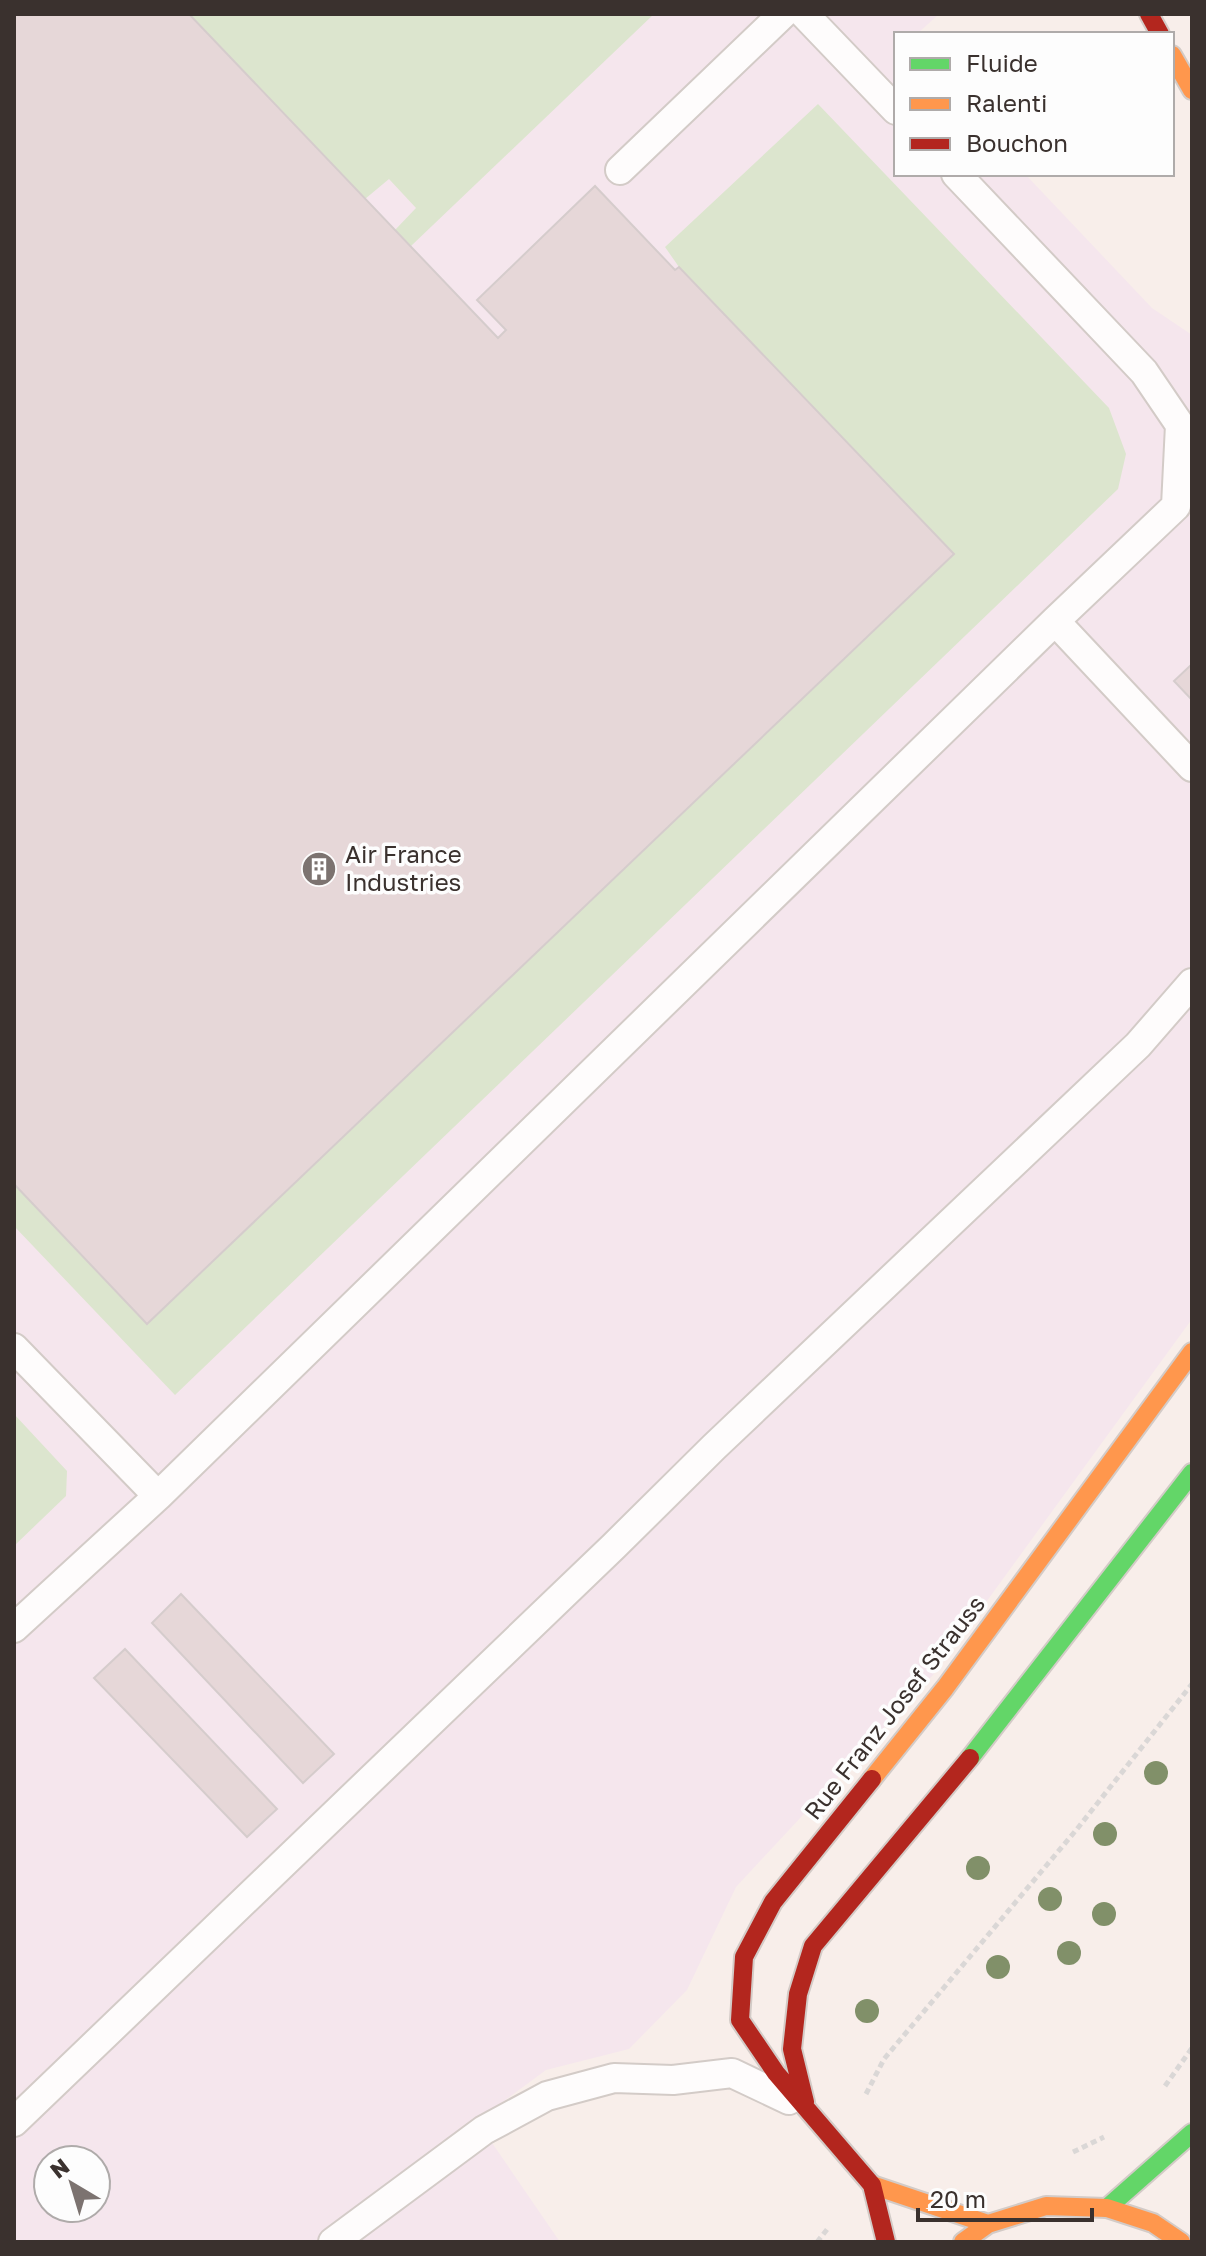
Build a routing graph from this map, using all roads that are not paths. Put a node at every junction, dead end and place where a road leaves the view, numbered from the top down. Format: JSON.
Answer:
{"nodes":[{"id":1,"x":783,"y":14,"type":"edge"},
{"id":2,"x":804,"y":14,"type":"edge"},
{"id":3,"x":1149,"y":14,"type":"edge"},
{"id":4,"x":1159,"y":32,"type":"edge"},
{"id":5,"x":1174,"y":58,"type":"edge"},
{"id":6,"x":1192,"y":90,"type":"edge"},
{"id":7,"x":894,"y":108,"type":"edge"},
{"id":8,"x":620,"y":170,"type":"dead end"},
{"id":9,"x":958,"y":176,"type":"edge"},
{"id":10,"x":1184,"y":515,"type":"edge"},
{"id":11,"x":1055,"y":621,"type":"junction"},
{"id":12,"x":1192,"y":767,"type":"edge"},
{"id":13,"x":1192,"y":983,"type":"edge"},
{"id":14,"x":14,"y":1348,"type":"edge"},
{"id":15,"x":1192,"y":1352,"type":"edge"},
{"id":16,"x":1192,"y":1473,"type":"edge"},
{"id":17,"x":158,"y":1496,"type":"junction"},
{"id":18,"x":14,"y":1628,"type":"edge"},
{"id":19,"x":806,"y":2108,"type":"junction"},
{"id":20,"x":14,"y":2122,"type":"edge"},
{"id":21,"x":1192,"y":2133,"type":"edge"},
{"id":22,"x":872,"y":2185,"type":"junction"},
{"id":23,"x":1107,"y":2208,"type":"junction"},
{"id":24,"x":988,"y":2224,"type":"junction"},
{"id":25,"x":333,"y":2242,"type":"edge"},
{"id":26,"x":886,"y":2242,"type":"edge"},
{"id":27,"x":963,"y":2242,"type":"edge"},
{"id":28,"x":1181,"y":2242,"type":"edge"}],
"edges":[{"from":1,"to":8,"type":"lane"},
{"from":2,"to":7,"type":"lane"},
{"from":3,"to":4,"type":"street"},
{"from":5,"to":6,"type":"street"},
{"from":9,"to":10,"type":"lane"},
{"from":10,"to":11,"type":"lane"},
{"from":11,"to":12,"type":"lane"},
{"from":11,"to":17,"type":"lane"},
{"from":13,"to":20,"type":"lane"},
{"from":14,"to":17,"type":"lane"},
{"from":15,"to":19,"type":"street","name":"Rue Franz Josef Strauss"},
{"from":16,"to":19,"type":"street","name":"Rue Franz Josef Strauss"},
{"from":17,"to":18,"type":"lane"},
{"from":19,"to":22,"type":"street","name":"Rue Franz Josef Strauss"},
{"from":19,"to":25,"type":"lane"},
{"from":21,"to":23,"type":"street"},
{"from":22,"to":24,"type":"street"},
{"from":22,"to":26,"type":"street","name":"Rue Franz Josef Strauss"},
{"from":23,"to":24,"type":"street"},
{"from":23,"to":28,"type":"street"},
{"from":24,"to":27,"type":"street"}]}
